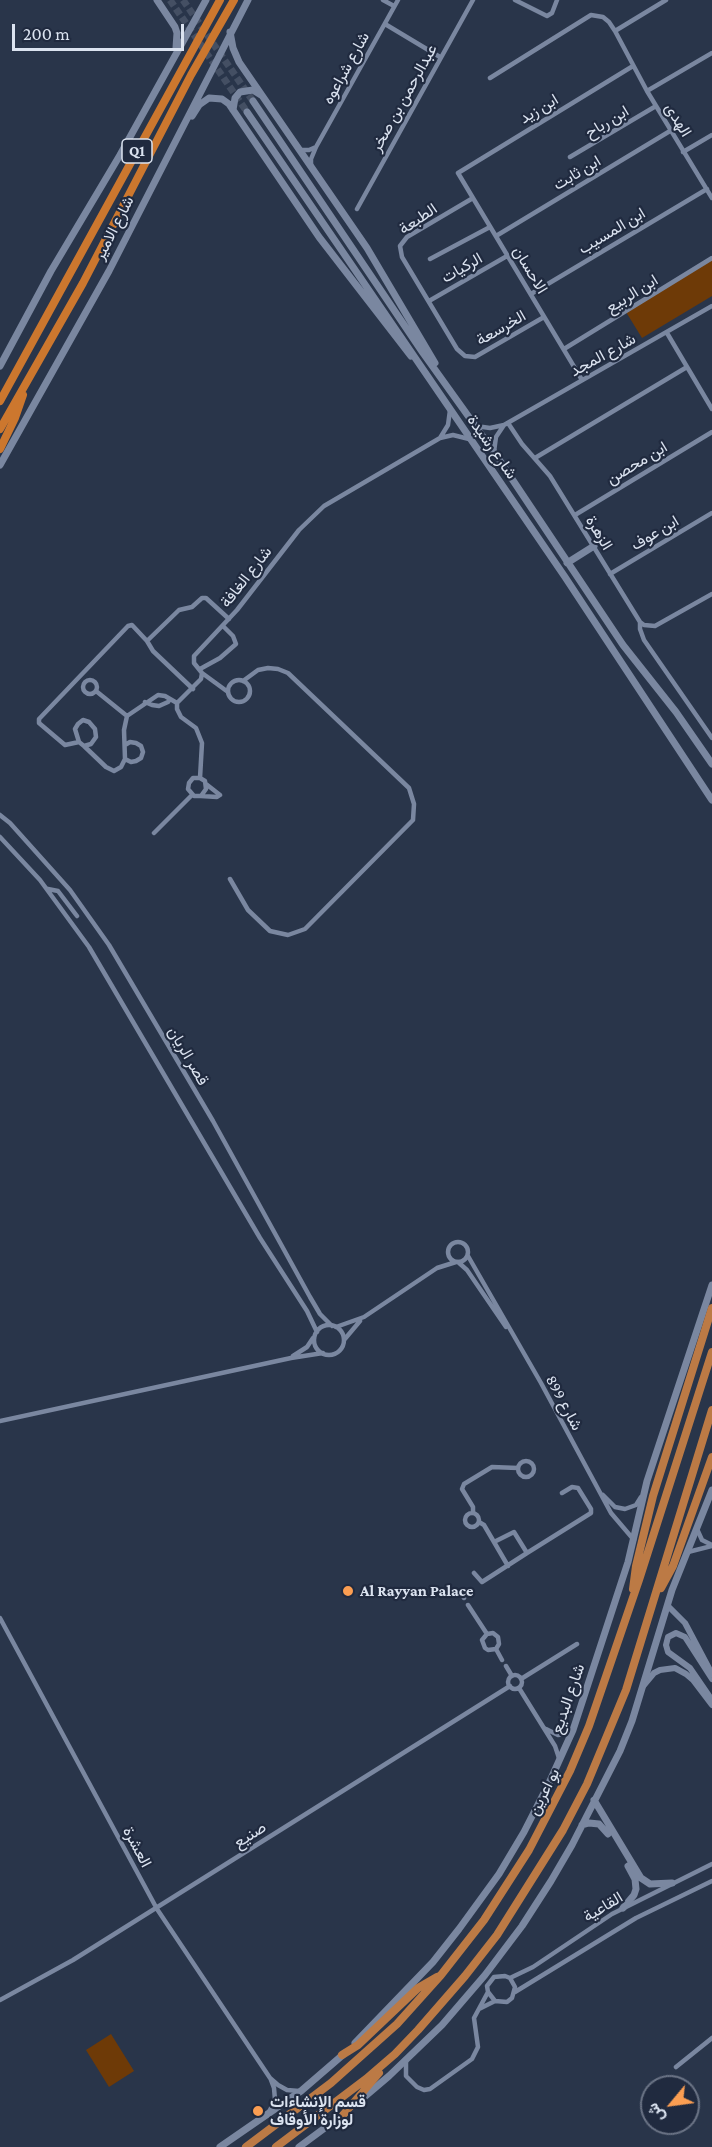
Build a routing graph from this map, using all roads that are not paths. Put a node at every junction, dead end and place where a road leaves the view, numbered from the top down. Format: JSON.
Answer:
{"nodes":[{"id":1,"x":157,"y":0,"type":"edge"},
{"id":2,"x":206,"y":0,"type":"edge"},
{"id":3,"x":220,"y":0,"type":"edge"},
{"id":4,"x":234,"y":0,"type":"edge"},
{"id":5,"x":248,"y":0,"type":"edge"},
{"id":6,"x":383,"y":0,"type":"edge"},
{"id":7,"x":398,"y":0,"type":"edge"},
{"id":8,"x":473,"y":0,"type":"edge"},
{"id":9,"x":515,"y":0,"type":"edge"},
{"id":10,"x":557,"y":0,"type":"edge"},
{"id":11,"x":666,"y":0,"type":"edge"},
{"id":12,"x":394,"y":6,"type":"junction"},
{"id":13,"x":385,"y":24,"type":"junction"},
{"id":14,"x":615,"y":31,"type":"junction"},
{"id":15,"x":230,"y":32,"type":"junction"},
{"id":16,"x":176,"y":50,"type":"junction"},
{"id":17,"x":712,"y":53,"type":"edge"},
{"id":18,"x":440,"y":57,"type":"junction"},
{"id":19,"x":633,"y":66,"type":"junction"},
{"id":20,"x":490,"y":78,"type":"dead end"},
{"id":21,"x":647,"y":91,"type":"junction"},
{"id":22,"x":265,"y":99,"type":"junction"},
{"id":23,"x":253,"y":101,"type":"tunnel mouth"},
{"id":24,"x":656,"y":106,"type":"junction"},
{"id":25,"x":232,"y":110,"type":"junction"},
{"id":26,"x":247,"y":112,"type":"tunnel mouth"},
{"id":27,"x":670,"y":131,"type":"junction"},
{"id":28,"x":712,"y":135,"type":"edge"},
{"id":29,"x":176,"y":137,"type":"junction"},
{"id":30,"x":316,"y":147,"type":"junction"},
{"id":31,"x":299,"y":150,"type":"junction"},
{"id":32,"x":684,"y":152,"type":"junction"},
{"id":33,"x":570,"y":157,"type":"dead end"},
{"id":34,"x":311,"y":167,"type":"junction"},
{"id":35,"x":458,"y":173,"type":"joint"},
{"id":36,"x":706,"y":189,"type":"junction"},
{"id":37,"x":473,"y":198,"type":"junction"},
{"id":38,"x":712,"y":198,"type":"edge"},
{"id":39,"x":357,"y":209,"type":"dead end"},
{"id":40,"x":490,"y":227,"type":"junction"},
{"id":41,"x":496,"y":236,"type":"junction"},
{"id":42,"x":507,"y":256,"type":"junction"},
{"id":43,"x":712,"y":258,"type":"edge"},
{"id":44,"x":430,"y":260,"type":"dead end"},
{"id":45,"x":531,"y":294,"type":"junction"},
{"id":46,"x":429,"y":301,"type":"junction"},
{"id":47,"x":712,"y":306,"type":"edge"},
{"id":48,"x":544,"y":317,"type":"junction"},
{"id":49,"x":667,"y":333,"type":"junction"},
{"id":50,"x":564,"y":349,"type":"junction"},
{"id":51,"x":418,"y":361,"type":"junction"},
{"id":52,"x":0,"y":366,"type":"edge"},
{"id":53,"x":687,"y":367,"type":"junction"},
{"id":54,"x":439,"y":373,"type":"junction"},
{"id":55,"x":29,"y":375,"type":"junction"},
{"id":56,"x":582,"y":380,"type":"junction"},
{"id":57,"x":712,"y":391,"type":"edge"},
{"id":58,"x":704,"y":396,"type":"junction"},
{"id":59,"x":0,"y":401,"type":"edge"},
{"id":60,"x":712,"y":409,"type":"edge"},
{"id":61,"x":450,"y":410,"type":"junction"},
{"id":62,"x":506,"y":424,"type":"junction"},
{"id":63,"x":476,"y":426,"type":"junction"},
{"id":64,"x":0,"y":429,"type":"edge"},
{"id":65,"x":712,"y":432,"type":"edge"},
{"id":66,"x":440,"y":438,"type":"junction"},
{"id":67,"x":471,"y":440,"type":"junction"},
{"id":68,"x":0,"y":449,"type":"edge"},
{"id":69,"x":494,"y":452,"type":"junction"},
{"id":70,"x":535,"y":458,"type":"junction"},
{"id":71,"x":0,"y":465,"type":"edge"},
{"id":72,"x":712,"y":513,"type":"edge"},
{"id":73,"x":574,"y":515,"type":"junction"},
{"id":74,"x":594,"y":546,"type":"junction"},
{"id":75,"x":567,"y":563,"type":"junction"},
{"id":76,"x":610,"y":574,"type":"junction"},
{"id":77,"x":712,"y":594,"type":"edge"},
{"id":78,"x":229,"y":619,"type":"junction"},
{"id":79,"x":640,"y":622,"type":"junction"},
{"id":80,"x":223,"y":626,"type":"junction"},
{"id":81,"x":147,"y":641,"type":"junction"},
{"id":82,"x":201,"y":671,"type":"junction"},
{"id":83,"x":243,"y":681,"type":"junction"},
{"id":84,"x":193,"y":689,"type":"junction"},
{"id":85,"x":96,"y":691,"type":"dead end"},
{"id":86,"x":228,"y":692,"type":"junction"},
{"id":87,"x":170,"y":699,"type":"junction"},
{"id":88,"x":145,"y":702,"type":"junction"},
{"id":89,"x":177,"y":703,"type":"junction"},
{"id":90,"x":127,"y":716,"type":"junction"},
{"id":91,"x":712,"y":738,"type":"edge"},
{"id":92,"x":79,"y":742,"type":"junction"},
{"id":93,"x":125,"y":745,"type":"junction"},
{"id":94,"x":84,"y":746,"type":"junction"},
{"id":95,"x":125,"y":759,"type":"junction"},
{"id":96,"x":712,"y":765,"type":"edge"},
{"id":97,"x":200,"y":778,"type":"junction"},
{"id":98,"x":206,"y":784,"type":"junction"},
{"id":99,"x":192,"y":795,"type":"junction"},
{"id":100,"x":201,"y":796,"type":"junction"},
{"id":101,"x":712,"y":800,"type":"edge"},
{"id":102,"x":0,"y":815,"type":"edge"},
{"id":103,"x":154,"y":833,"type":"dead end"},
{"id":104,"x":0,"y":837,"type":"edge"},
{"id":105,"x":230,"y":879,"type":"dead end"},
{"id":106,"x":48,"y":889,"type":"junction"},
{"id":107,"x":84,"y":909,"type":"junction"},
{"id":108,"x":77,"y":916,"type":"junction"},
{"id":109,"x":72,"y":922,"type":"junction"},
{"id":110,"x":448,"y":1254,"type":"junction"},
{"id":111,"x":468,"y":1256,"type":"junction"},
{"id":112,"x":457,"y":1262,"type":"junction"},
{"id":113,"x":437,"y":1269,"type":"junction"},
{"id":114,"x":712,"y":1285,"type":"edge"},
{"id":115,"x":712,"y":1308,"type":"edge"},
{"id":116,"x":364,"y":1317,"type":"junction"},
{"id":117,"x":334,"y":1326,"type":"junction"},
{"id":118,"x":508,"y":1329,"type":"junction"},
{"id":119,"x":316,"y":1333,"type":"junction"},
{"id":120,"x":344,"y":1341,"type":"junction"},
{"id":121,"x":712,"y":1352,"type":"edge"},
{"id":122,"x":323,"y":1353,"type":"junction"},
{"id":123,"x":291,"y":1358,"type":"junction"},
{"id":124,"x":712,"y":1410,"type":"edge"},
{"id":125,"x":0,"y":1421,"type":"edge"},
{"id":126,"x":712,"y":1457,"type":"edge"},
{"id":127,"x":518,"y":1468,"type":"dead end"},
{"id":128,"x":646,"y":1487,"type":"junction"},
{"id":129,"x":597,"y":1489,"type":"junction"},
{"id":130,"x":712,"y":1490,"type":"edge"},
{"id":131,"x":562,"y":1493,"type":"dead end"},
{"id":132,"x":473,"y":1513,"type":"junction"},
{"id":133,"x":479,"y":1522,"type":"junction"},
{"id":134,"x":696,"y":1528,"type":"junction"},
{"id":135,"x":634,"y":1540,"type":"junction"},
{"id":136,"x":494,"y":1542,"type":"junction"},
{"id":137,"x":712,"y":1545,"type":"edge"},
{"id":138,"x":688,"y":1552,"type":"junction"},
{"id":139,"x":527,"y":1553,"type":"junction"},
{"id":140,"x":508,"y":1566,"type":"junction"},
{"id":141,"x":474,"y":1574,"type":"dead end"},
{"id":142,"x":655,"y":1597,"type":"junction"},
{"id":143,"x":633,"y":1599,"type":"junction"},
{"id":144,"x":468,"y":1605,"type":"dead end"},
{"id":145,"x":668,"y":1606,"type":"junction"},
{"id":146,"x":0,"y":1618,"type":"edge"},
{"id":147,"x":487,"y":1634,"type":"junction"},
{"id":148,"x":577,"y":1644,"type":"dead end"},
{"id":149,"x":496,"y":1649,"type":"junction"},
{"id":150,"x":502,"y":1660,"type":"dead end"},
{"id":151,"x":506,"y":1666,"type":"dead end"},
{"id":152,"x":712,"y":1674,"type":"edge"},
{"id":153,"x":512,"y":1676,"type":"junction"},
{"id":154,"x":521,"y":1678,"type":"junction"},
{"id":155,"x":712,"y":1679,"type":"edge"},
{"id":156,"x":644,"y":1685,"type":"junction"},
{"id":157,"x":510,"y":1686,"type":"junction"},
{"id":158,"x":519,"y":1688,"type":"junction"},
{"id":159,"x":712,"y":1703,"type":"edge"},
{"id":160,"x":544,"y":1728,"type":"junction"},
{"id":161,"x":573,"y":1730,"type":"junction"},
{"id":162,"x":559,"y":1760,"type":"junction"},
{"id":163,"x":594,"y":1800,"type":"junction"},
{"id":164,"x":582,"y":1825,"type":"junction"},
{"id":165,"x":712,"y":1864,"type":"edge"},
{"id":166,"x":712,"y":1881,"type":"edge"},
{"id":167,"x":672,"y":1883,"type":"junction"},
{"id":168,"x":623,"y":1908,"type":"junction"},
{"id":169,"x":157,"y":1909,"type":"junction"},
{"id":170,"x":441,"y":1975,"type":"junction"},
{"id":171,"x":510,"y":1978,"type":"junction"},
{"id":172,"x":488,"y":1992,"type":"junction"},
{"id":173,"x":515,"y":1992,"type":"junction"},
{"id":174,"x":0,"y":2000,"type":"edge"},
{"id":175,"x":495,"y":2001,"type":"junction"},
{"id":176,"x":479,"y":2009,"type":"junction"},
{"id":177,"x":712,"y":2038,"type":"edge"},
{"id":178,"x":395,"y":2054,"type":"junction"},
{"id":179,"x":342,"y":2055,"type":"junction"},
{"id":180,"x":407,"y":2059,"type":"junction"},
{"id":181,"x":676,"y":2067,"type":"dead end"},
{"id":182,"x":389,"y":2076,"type":"junction"},
{"id":183,"x":406,"y":2076,"type":"junction"},
{"id":184,"x":270,"y":2078,"type":"junction"},
{"id":185,"x":301,"y":2091,"type":"junction"},
{"id":186,"x":268,"y":2115,"type":"junction"},
{"id":187,"x":343,"y":2115,"type":"junction"},
{"id":188,"x":220,"y":2147,"type":"edge"},
{"id":189,"x":246,"y":2147,"type":"edge"},
{"id":190,"x":276,"y":2147,"type":"edge"},
{"id":191,"x":299,"y":2147,"type":"edge"}],
"edges":[{"from":1,"to":16,"type":"main road"},
{"from":2,"to":16,"type":"main road","name":"شارع الامير"},
{"from":3,"to":59,"type":"highway","name":"شارع الامير","number":"Q1"},
{"from":4,"to":55,"type":"highway","name":"شارع الامير","number":"Q1"},
{"from":5,"to":15,"type":"main road","name":"شارع الامير"},
{"from":6,"to":12,"type":"street"},
{"from":7,"to":12,"type":"street","name":"شارع شراعوه"},
{"from":8,"to":18,"type":"street","name":"عبدالرحمن بن صخر"},
{"from":9,"to":10,"type":"street"},
{"from":11,"to":14,"type":"street"},
{"from":12,"to":13,"type":"street","name":"شارع شراعوه"},
{"from":13,"to":18,"type":"street"},
{"from":13,"to":30,"type":"street","name":"شارع شراعوه"},
{"from":14,"to":19,"type":"street","name":"الهدى"},
{"from":14,"to":20,"type":"street"},
{"from":15,"to":22,"type":"main road"},
{"from":15,"to":29,"type":"main road","name":"شارع الامير"},
{"from":16,"to":52,"type":"main road","name":"شارع الامير"},
{"from":17,"to":21,"type":"street"},
{"from":18,"to":39,"type":"street","name":"عبدالرحمن بن صخر"},
{"from":19,"to":21,"type":"street","name":"الهدى"},
{"from":19,"to":35,"type":"street","name":"ابن زيد"},
{"from":21,"to":24,"type":"street","name":"الهدى"},
{"from":22,"to":25,"type":"main road"},
{"from":22,"to":31,"type":"main road"},
{"from":23,"to":54,"type":"main road","name":"شارع رشيدة"},
{"from":24,"to":27,"type":"street","name":"الهدى"},
{"from":24,"to":33,"type":"street","name":"ابن رباح"},
{"from":25,"to":29,"type":"main road"},
{"from":25,"to":51,"type":"main road"},
{"from":26,"to":51,"type":"main road","name":"شارع رشيدة"},
{"from":27,"to":32,"type":"street","name":"الهدى"},
{"from":27,"to":41,"type":"street","name":"ابن ثابت"},
{"from":28,"to":32,"type":"street"},
{"from":29,"to":71,"type":"main road","name":"شارع الامير"},
{"from":30,"to":31,"type":"street"},
{"from":30,"to":34,"type":"street","name":"شارع شراعوه"},
{"from":31,"to":34,"type":"main road"},
{"from":32,"to":36,"type":"street","name":"الهدى"},
{"from":34,"to":54,"type":"main road"},
{"from":35,"to":37,"type":"street","name":"الاحسان"},
{"from":36,"to":38,"type":"street","name":"الهدى"},
{"from":36,"to":45,"type":"street","name":"ابن المسيب"},
{"from":37,"to":40,"type":"street","name":"الاحسان"},
{"from":37,"to":46,"type":"street","name":"الطبعة"},
{"from":40,"to":41,"type":"street","name":"الاحسان"},
{"from":40,"to":44,"type":"street"},
{"from":41,"to":42,"type":"street","name":"الاحسان"},
{"from":42,"to":45,"type":"street","name":"الاحسان"},
{"from":42,"to":46,"type":"street","name":"الركيات"},
{"from":43,"to":50,"type":"street","name":"ابن الربيع"},
{"from":45,"to":48,"type":"street","name":"الاحسان"},
{"from":46,"to":48,"type":"street","name":"الخرسعة"},
{"from":47,"to":49,"type":"street","name":"شارع المجد"},
{"from":48,"to":50,"type":"street","name":"الاحسان"},
{"from":49,"to":53,"type":"street"},
{"from":49,"to":56,"type":"street","name":"شارع المجد"},
{"from":50,"to":56,"type":"street","name":"الاحسان"},
{"from":51,"to":61,"type":"main road","name":"شارع رشيدة"},
{"from":53,"to":58,"type":"street"},
{"from":53,"to":70,"type":"street"},
{"from":54,"to":63,"type":"main road","name":"شارع رشيدة"},
{"from":55,"to":64,"type":"highway","name":"شارع الامير","number":"Q1"},
{"from":55,"to":68,"type":"highway"},
{"from":56,"to":62,"type":"street","name":"شارع المجد"},
{"from":57,"to":58,"type":"street"},
{"from":58,"to":60,"type":"street"},
{"from":61,"to":66,"type":"street"},
{"from":61,"to":67,"type":"main road","name":"شارع رشيدة"},
{"from":62,"to":63,"type":"street","name":"شارع المجد"},
{"from":62,"to":69,"type":"street"},
{"from":62,"to":70,"type":"street","name":"الزهرة"},
{"from":63,"to":69,"type":"main road","name":"شارع رشيدة"},
{"from":65,"to":73,"type":"street","name":"ابن محصن"},
{"from":66,"to":67,"type":"street"},
{"from":66,"to":78,"type":"street","name":"شارع الغافة"},
{"from":67,"to":101,"type":"main road","name":"شارع رشيدة"},
{"from":69,"to":75,"type":"main road","name":"شارع رشيدة"},
{"from":70,"to":73,"type":"street","name":"الزهرة"},
{"from":72,"to":76,"type":"street","name":"ابن عوف"},
{"from":73,"to":74,"type":"street","name":"الزهرة"},
{"from":74,"to":75,"type":"main road"},
{"from":74,"to":76,"type":"street","name":"الزهرة"},
{"from":75,"to":96,"type":"main road","name":"شارع رشيدة"},
{"from":76,"to":79,"type":"street","name":"الزهرة"},
{"from":77,"to":79,"type":"street"},
{"from":78,"to":80,"type":"street","name":"شارع الغافة"},
{"from":78,"to":81,"type":"street"},
{"from":79,"to":91,"type":"street","name":"الزهرة"},
{"from":80,"to":82,"type":"street","name":"شارع الغافة"},
{"from":80,"to":82,"type":"street"},
{"from":81,"to":84,"type":"street"},
{"from":81,"to":92,"type":"street"},
{"from":82,"to":84,"type":"street","name":"شارع الغافة"},
{"from":82,"to":86,"type":"street"},
{"from":83,"to":86,"type":"street"},
{"from":83,"to":86,"type":"street"},
{"from":83,"to":105,"type":"street"},
{"from":84,"to":89,"type":"street","name":"شارع الغافة"},
{"from":85,"to":90,"type":"street"},
{"from":87,"to":88,"type":"street"},
{"from":87,"to":88,"type":"street"},
{"from":87,"to":89,"type":"street"},
{"from":88,"to":90,"type":"street"},
{"from":89,"to":97,"type":"street"},
{"from":90,"to":93,"type":"street"},
{"from":92,"to":94,"type":"street"},
{"from":92,"to":94,"type":"street"},
{"from":93,"to":95,"type":"street"},
{"from":93,"to":95,"type":"street"},
{"from":94,"to":95,"type":"street"},
{"from":97,"to":98,"type":"street"},
{"from":97,"to":99,"type":"street"},
{"from":98,"to":100,"type":"street"},
{"from":98,"to":100,"type":"street"},
{"from":99,"to":100,"type":"street"},
{"from":99,"to":103,"type":"street"},
{"from":102,"to":107,"type":"street","name":"قصر الريان"},
{"from":104,"to":106,"type":"street","name":"قصر الريان"},
{"from":106,"to":108,"type":"street"},
{"from":106,"to":109,"type":"street","name":"قصر الريان"},
{"from":107,"to":108,"type":"street"},
{"from":107,"to":117,"type":"street","name":"قصر الريان"},
{"from":108,"to":109,"type":"street"},
{"from":109,"to":119,"type":"street","name":"قصر الريان"},
{"from":110,"to":111,"type":"street"},
{"from":110,"to":112,"type":"street"},
{"from":110,"to":113,"type":"street"},
{"from":111,"to":112,"type":"street"},
{"from":111,"to":118,"type":"street","name":"شارع 899"},
{"from":112,"to":113,"type":"street"},
{"from":112,"to":118,"type":"street","name":"شارع 899"},
{"from":113,"to":116,"type":"street"},
{"from":114,"to":128,"type":"main road","name":"شارع البديع"},
{"from":115,"to":143,"type":"highway"},
{"from":116,"to":117,"type":"street"},
{"from":116,"to":120,"type":"street"},
{"from":117,"to":119,"type":"street"},
{"from":117,"to":120,"type":"street"},
{"from":118,"to":129,"type":"street","name":"شارع 899"},
{"from":119,"to":122,"type":"street"},
{"from":119,"to":123,"type":"street"},
{"from":120,"to":122,"type":"street"},
{"from":121,"to":143,"type":"highway","name":"بو اعرين"},
{"from":122,"to":123,"type":"street"},
{"from":123,"to":125,"type":"street"},
{"from":124,"to":142,"type":"highway","name":"بو اعرين"},
{"from":126,"to":142,"type":"highway"},
{"from":127,"to":132,"type":"street"},
{"from":128,"to":129,"type":"street","name":"شارع 899"},
{"from":128,"to":135,"type":"main road","name":"شارع البديع"},
{"from":129,"to":135,"type":"street","name":"شارع 899"},
{"from":130,"to":134,"type":"main road"},
{"from":131,"to":139,"type":"street"},
{"from":132,"to":133,"type":"street"},
{"from":132,"to":133,"type":"street"},
{"from":133,"to":136,"type":"street"},
{"from":134,"to":137,"type":"street"},
{"from":134,"to":138,"type":"main road"},
{"from":135,"to":161,"type":"main road","name":"شارع البديع"},
{"from":136,"to":139,"type":"street"},
{"from":136,"to":140,"type":"street"},
{"from":137,"to":138,"type":"street"},
{"from":138,"to":145,"type":"main road"},
{"from":139,"to":140,"type":"street"},
{"from":140,"to":141,"type":"street"},
{"from":142,"to":178,"type":"highway","name":"بو اعرين"},
{"from":143,"to":170,"type":"highway","name":"بو اعرين"},
{"from":144,"to":147,"type":"street"},
{"from":145,"to":152,"type":"street"},
{"from":145,"to":156,"type":"main road"},
{"from":146,"to":169,"type":"street","name":"العشرة"},
{"from":147,"to":149,"type":"street"},
{"from":147,"to":149,"type":"street"},
{"from":148,"to":154,"type":"street"},
{"from":149,"to":150,"type":"street"},
{"from":151,"to":153,"type":"street"},
{"from":153,"to":154,"type":"street"},
{"from":153,"to":157,"type":"street"},
{"from":154,"to":158,"type":"street"},
{"from":155,"to":159,"type":"street"},
{"from":156,"to":159,"type":"street"},
{"from":156,"to":163,"type":"main road"},
{"from":157,"to":158,"type":"street"},
{"from":157,"to":169,"type":"street","name":"صنيع"},
{"from":158,"to":160,"type":"street"},
{"from":160,"to":161,"type":"street"},
{"from":160,"to":162,"type":"street"},
{"from":161,"to":162,"type":"main road","name":"شارع البديع"},
{"from":162,"to":179,"type":"main road","name":"شارع البديع"},
{"from":163,"to":164,"type":"main road"},
{"from":163,"to":167,"type":"main road"},
{"from":164,"to":168,"type":"main road"},
{"from":164,"to":180,"type":"main road"},
{"from":165,"to":167,"type":"street","name":"القاعية"},
{"from":166,"to":173,"type":"street","name":"القاعية"},
{"from":167,"to":168,"type":"street","name":"القاعية"},
{"from":168,"to":171,"type":"street","name":"القاعية"},
{"from":169,"to":174,"type":"street","name":"صنيع"},
{"from":169,"to":184,"type":"street","name":"العشرة"},
{"from":170,"to":179,"type":"highway"},
{"from":170,"to":189,"type":"highway","name":"بو اعرين"},
{"from":171,"to":172,"type":"street"},
{"from":171,"to":173,"type":"street"},
{"from":172,"to":175,"type":"street"},
{"from":172,"to":176,"type":"street"},
{"from":173,"to":175,"type":"street"},
{"from":175,"to":176,"type":"street"},
{"from":176,"to":183,"type":"street"},
{"from":177,"to":181,"type":"street"},
{"from":178,"to":187,"type":"highway"},
{"from":178,"to":190,"type":"highway","name":"بو اعرين"},
{"from":179,"to":185,"type":"main road","name":"شارع البديع"},
{"from":180,"to":182,"type":"main road"},
{"from":180,"to":183,"type":"street"},
{"from":182,"to":183,"type":"street"},
{"from":182,"to":187,"type":"main road"},
{"from":184,"to":185,"type":"street"},
{"from":184,"to":186,"type":"street","name":"العشرة"},
{"from":185,"to":186,"type":"main road","name":"شارع البديع"},
{"from":186,"to":188,"type":"main road","name":"شارع البديع"},
{"from":187,"to":191,"type":"main road"}]}
